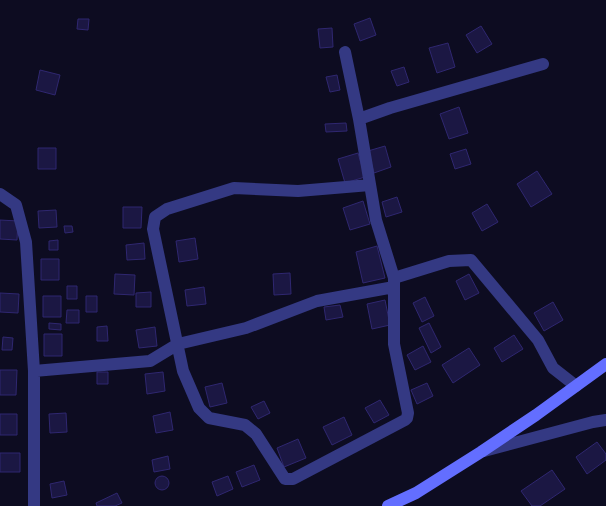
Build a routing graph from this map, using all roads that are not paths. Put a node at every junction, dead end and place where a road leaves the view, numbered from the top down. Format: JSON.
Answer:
{"nodes":[{"id":1,"x":346,"y":52,"type":"dead end"},
{"id":2,"x":543,"y":64,"type":"dead end"},
{"id":3,"x":359,"y":119,"type":"junction"},
{"id":4,"x":370,"y":184,"type":"junction"},
{"id":5,"x":0,"y":194,"type":"edge"},
{"id":6,"x":394,"y":282,"type":"junction"},
{"id":7,"x":178,"y":344,"type":"junction"},
{"id":8,"x":606,"y":364,"type":"edge"},
{"id":9,"x":34,"y":371,"type":"junction"},
{"id":10,"x":576,"y":386,"type":"junction"},
{"id":11,"x":606,"y":420,"type":"edge"},
{"id":12,"x":481,"y":452,"type":"junction"},
{"id":13,"x":34,"y":506,"type":"edge"},
{"id":14,"x":388,"y":506,"type":"edge"}],
"edges":[{"from":1,"to":3,"type":"street"},
{"from":2,"to":3,"type":"street"},
{"from":3,"to":4,"type":"street"},
{"from":4,"to":6,"type":"street"},
{"from":4,"to":7,"type":"street"},
{"from":5,"to":9,"type":"street"},
{"from":6,"to":7,"type":"street"},
{"from":6,"to":7,"type":"street"},
{"from":6,"to":10,"type":"street"},
{"from":7,"to":9,"type":"street"},
{"from":8,"to":10,"type":"main road"},
{"from":9,"to":13,"type":"street"},
{"from":10,"to":12,"type":"main road"},
{"from":11,"to":12,"type":"street"},
{"from":12,"to":14,"type":"main road"}]}
